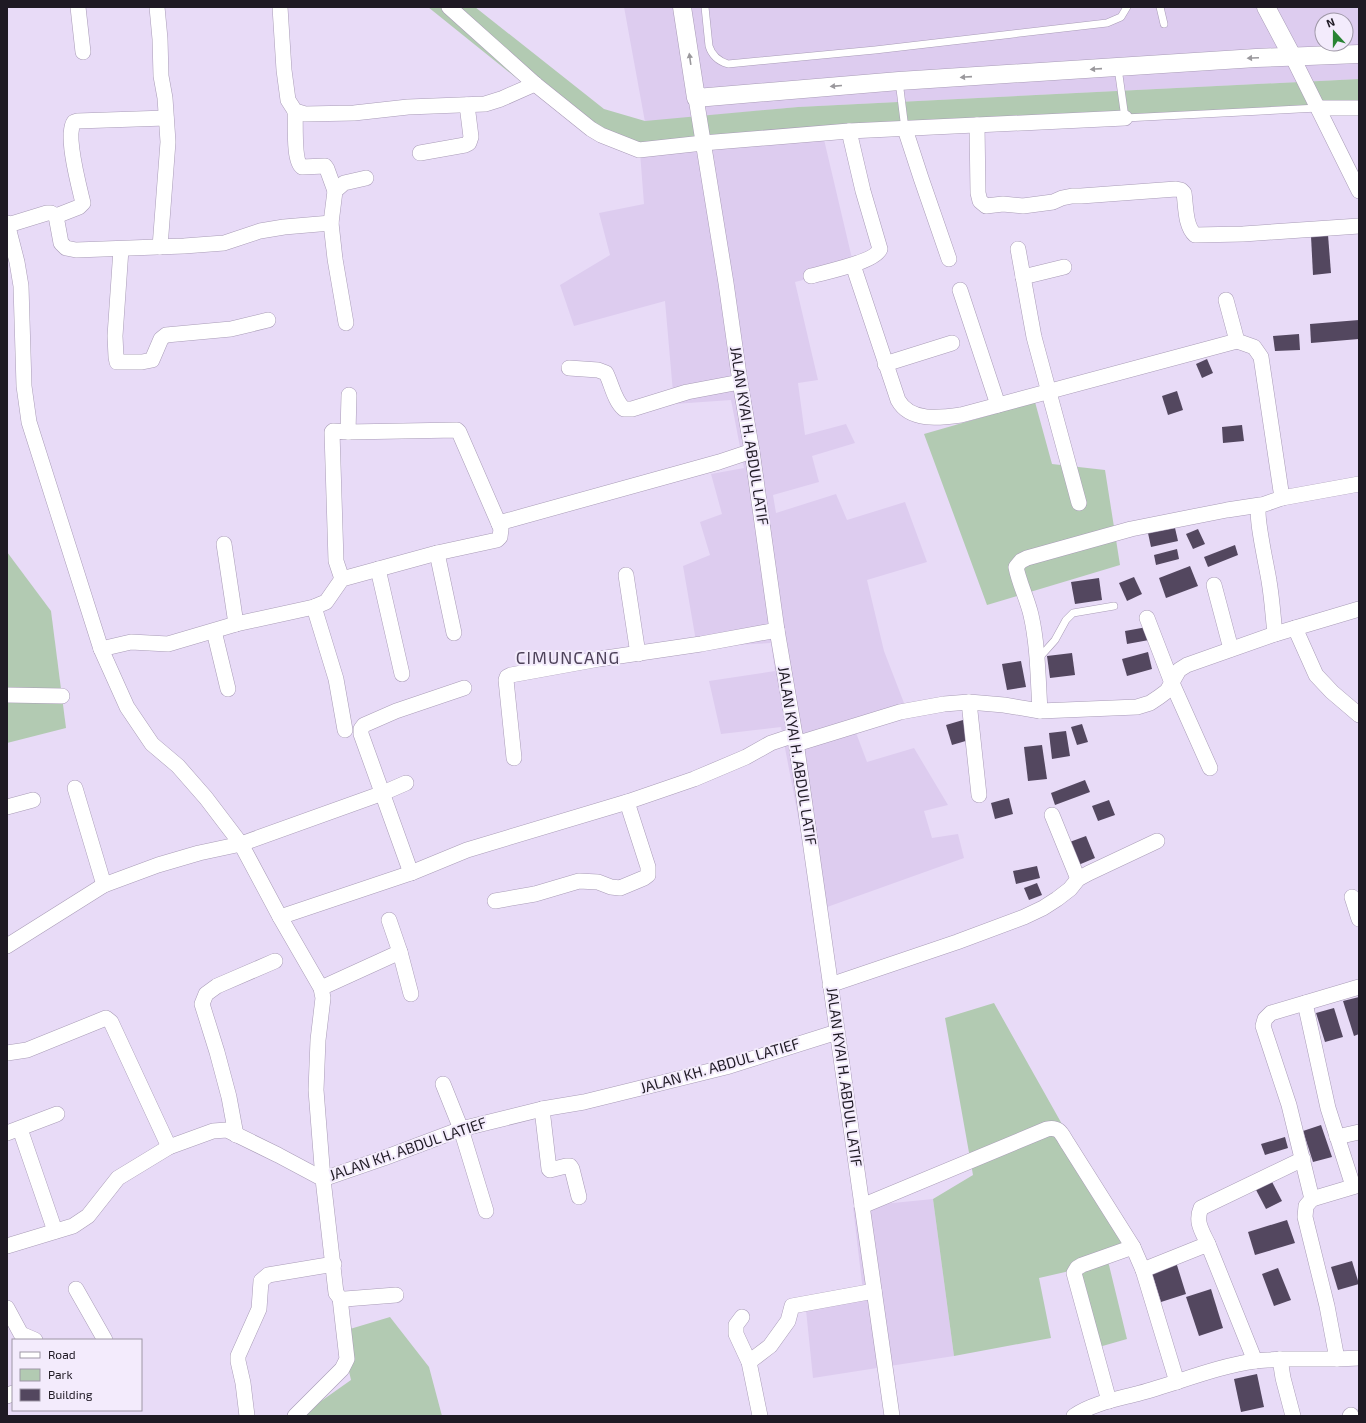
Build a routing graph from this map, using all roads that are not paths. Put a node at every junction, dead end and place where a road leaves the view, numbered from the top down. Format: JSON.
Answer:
{"nodes":[{"id":1,"x":78,"y":7,"type":"edge"},
{"id":2,"x":156,"y":7,"type":"edge"},
{"id":3,"x":280,"y":7,"type":"edge"},
{"id":4,"x":449,"y":7,"type":"edge"},
{"id":5,"x":682,"y":7,"type":"edge"},
{"id":6,"x":705,"y":7,"type":"edge"},
{"id":7,"x":1127,"y":7,"type":"edge"},
{"id":8,"x":1160,"y":7,"type":"edge"},
{"id":9,"x":1266,"y":7,"type":"edge"},
{"id":10,"x":1164,"y":24,"type":"dead end"},
{"id":11,"x":83,"y":52,"type":"dead end"},
{"id":12,"x":1359,"y":54,"type":"edge"},
{"id":13,"x":1292,"y":56,"type":"junction"},
{"id":14,"x":1118,"y":67,"type":"junction"},
{"id":15,"x":899,"y":81,"type":"junction"},
{"id":16,"x":535,"y":84,"type":"junction"},
{"id":17,"x":696,"y":98,"type":"junction"},
{"id":18,"x":467,"y":105,"type":"junction"},
{"id":19,"x":1315,"y":108,"type":"junction"},
{"id":20,"x":1359,"y":108,"type":"edge"},
{"id":21,"x":295,"y":111,"type":"junction"},
{"id":22,"x":166,"y":118,"type":"junction"},
{"id":23,"x":1125,"y":118,"type":"junction"},
{"id":24,"x":977,"y":125,"type":"junction"},
{"id":25,"x":905,"y":129,"type":"junction"},
{"id":26,"x":849,"y":131,"type":"junction"},
{"id":27,"x":703,"y":143,"type":"junction"},
{"id":28,"x":420,"y":153,"type":"dead end"},
{"id":29,"x":366,"y":178,"type":"dead end"},
{"id":30,"x":335,"y":191,"type":"junction"},
{"id":31,"x":1359,"y":191,"type":"edge"},
{"id":32,"x":56,"y":216,"type":"junction"},
{"id":33,"x":331,"y":223,"type":"junction"},
{"id":34,"x":7,"y":224,"type":"edge"},
{"id":35,"x":1359,"y":226,"type":"edge"},
{"id":36,"x":160,"y":247,"type":"junction"},
{"id":37,"x":121,"y":249,"type":"junction"},
{"id":38,"x":1018,"y":249,"type":"dead end"},
{"id":39,"x":950,"y":259,"type":"dead end"},
{"id":40,"x":854,"y":265,"type":"junction"},
{"id":41,"x":1064,"y":268,"type":"dead end"},
{"id":42,"x":810,"y":276,"type":"dead end"},
{"id":43,"x":1023,"y":277,"type":"junction"},
{"id":44,"x":960,"y":290,"type":"dead end"},
{"id":45,"x":1226,"y":300,"type":"dead end"},
{"id":46,"x":268,"y":320,"type":"dead end"},
{"id":47,"x":346,"y":323,"type":"dead end"},
{"id":48,"x":1237,"y":342,"type":"junction"},
{"id":49,"x":952,"y":343,"type":"dead end"},
{"id":50,"x":886,"y":364,"type":"junction"},
{"id":51,"x":568,"y":368,"type":"dead end"},
{"id":52,"x":740,"y":382,"type":"junction"},
{"id":53,"x":1049,"y":392,"type":"junction"},
{"id":54,"x":349,"y":395,"type":"dead end"},
{"id":55,"x":998,"y":404,"type":"junction"},
{"id":56,"x":348,"y":432,"type":"junction"},
{"id":57,"x":752,"y":451,"type":"junction"},
{"id":58,"x":1359,"y":484,"type":"edge"},
{"id":59,"x":1282,"y":498,"type":"junction"},
{"id":60,"x":1079,"y":503,"type":"dead end"},
{"id":61,"x":1260,"y":505,"type":"junction"},
{"id":62,"x":499,"y":524,"type":"junction"},
{"id":63,"x":224,"y":544,"type":"dead end"},
{"id":64,"x":437,"y":553,"type":"junction"},
{"id":65,"x":378,"y":569,"type":"junction"},
{"id":66,"x":626,"y":575,"type":"dead end"},
{"id":67,"x":342,"y":579,"type":"junction"},
{"id":68,"x":1214,"y":585,"type":"dead end"},
{"id":69,"x":1114,"y":606,"type":"dead end"},
{"id":70,"x":314,"y":607,"type":"junction"},
{"id":71,"x":1359,"y":609,"type":"edge"},
{"id":72,"x":1147,"y":618,"type":"dead end"},
{"id":73,"x":236,"y":624,"type":"junction"},
{"id":74,"x":1295,"y":628,"type":"junction"},
{"id":75,"x":777,"y":630,"type":"junction"},
{"id":76,"x":214,"y":631,"type":"junction"},
{"id":77,"x":454,"y":633,"type":"dead end"},
{"id":78,"x":1275,"y":634,"type":"junction"},
{"id":79,"x":101,"y":649,"type":"junction"},
{"id":80,"x":1231,"y":649,"type":"junction"},
{"id":81,"x":638,"y":654,"type":"junction"},
{"id":82,"x":1037,"y":661,"type":"junction"},
{"id":83,"x":402,"y":674,"type":"dead end"},
{"id":84,"x":1172,"y":683,"type":"junction"},
{"id":85,"x":464,"y":688,"type":"dead end"},
{"id":86,"x":228,"y":690,"type":"dead end"},
{"id":87,"x":7,"y":695,"type":"edge"},
{"id":88,"x":62,"y":696,"type":"dead end"},
{"id":89,"x":968,"y":702,"type":"junction"},
{"id":90,"x":1040,"y":711,"type":"junction"},
{"id":91,"x":1359,"y":715,"type":"edge"},
{"id":92,"x":345,"y":730,"type":"dead end"},
{"id":93,"x":796,"y":740,"type":"junction"},
{"id":94,"x":514,"y":758,"type":"dead end"},
{"id":95,"x":1210,"y":768,"type":"dead end"},
{"id":96,"x":406,"y":783,"type":"dead end"},
{"id":97,"x":75,"y":788,"type":"dead end"},
{"id":98,"x":383,"y":793,"type":"junction"},
{"id":99,"x":979,"y":795,"type":"dead end"},
{"id":100,"x":33,"y":800,"type":"dead end"},
{"id":101,"x":627,"y":802,"type":"junction"},
{"id":102,"x":7,"y":807,"type":"edge"},
{"id":103,"x":1052,"y":815,"type":"dead end"},
{"id":104,"x":1157,"y":841,"type":"dead end"},
{"id":105,"x":241,"y":844,"type":"junction"},
{"id":106,"x":411,"y":873,"type":"junction"},
{"id":107,"x":1078,"y":879,"type":"junction"},
{"id":108,"x":104,"y":885,"type":"junction"},
{"id":109,"x":1352,"y":897,"type":"dead end"},
{"id":110,"x":494,"y":901,"type":"dead end"},
{"id":111,"x":280,"y":917,"type":"junction"},
{"id":112,"x":1359,"y":919,"type":"edge"},
{"id":113,"x":389,"y":920,"type":"dead end"},
{"id":114,"x":9,"y":940,"type":"edge"},
{"id":115,"x":400,"y":952,"type":"junction"},
{"id":116,"x":275,"y":961,"type":"dead end"},
{"id":117,"x":830,"y":985,"type":"junction"},
{"id":118,"x":1359,"y":987,"type":"edge"},
{"id":119,"x":321,"y":988,"type":"junction"},
{"id":120,"x":411,"y":994,"type":"dead end"},
{"id":121,"x":1305,"y":1003,"type":"junction"},
{"id":122,"x":837,"y":1032,"type":"junction"},
{"id":123,"x":7,"y":1053,"type":"edge"},
{"id":124,"x":443,"y":1084,"type":"dead end"},
{"id":125,"x":542,"y":1109,"type":"junction"},
{"id":126,"x":57,"y":1114,"type":"dead end"},
{"id":127,"x":461,"y":1128,"type":"junction"},
{"id":128,"x":14,"y":1131,"type":"edge"},
{"id":129,"x":1359,"y":1132,"type":"edge"},
{"id":130,"x":236,"y":1135,"type":"junction"},
{"id":131,"x":1337,"y":1137,"type":"junction"},
{"id":132,"x":169,"y":1147,"type":"junction"},
{"id":133,"x":1303,"y":1159,"type":"junction"},
{"id":134,"x":323,"y":1179,"type":"junction"},
{"id":135,"x":1356,"y":1186,"type":"edge"},
{"id":136,"x":579,"y":1197,"type":"dead end"},
{"id":137,"x":1312,"y":1199,"type":"junction"},
{"id":138,"x":862,"y":1206,"type":"junction"},
{"id":139,"x":486,"y":1211,"type":"dead end"},
{"id":140,"x":55,"y":1231,"type":"junction"},
{"id":141,"x":1208,"y":1244,"type":"junction"},
{"id":142,"x":7,"y":1245,"type":"edge"},
{"id":143,"x":1133,"y":1247,"type":"junction"},
{"id":144,"x":334,"y":1264,"type":"junction"},
{"id":145,"x":1143,"y":1270,"type":"junction"},
{"id":146,"x":76,"y":1289,"type":"dead end"},
{"id":147,"x":874,"y":1291,"type":"junction"},
{"id":148,"x":396,"y":1295,"type":"dead end"},
{"id":149,"x":340,"y":1298,"type":"junction"},
{"id":150,"x":7,"y":1308,"type":"edge"},
{"id":151,"x":742,"y":1317,"type":"dead end"},
{"id":152,"x":34,"y":1339,"type":"edge"},
{"id":153,"x":104,"y":1339,"type":"edge"},
{"id":154,"x":1359,"y":1358,"type":"edge"},
{"id":155,"x":1280,"y":1359,"type":"junction"},
{"id":156,"x":1337,"y":1359,"type":"junction"},
{"id":157,"x":1255,"y":1361,"type":"junction"},
{"id":158,"x":749,"y":1362,"type":"junction"},
{"id":159,"x":1177,"y":1382,"type":"junction"},
{"id":160,"x":1109,"y":1401,"type":"junction"},
{"id":161,"x":247,"y":1416,"type":"edge"},
{"id":162,"x":295,"y":1416,"type":"edge"},
{"id":163,"x":760,"y":1416,"type":"edge"},
{"id":164,"x":892,"y":1416,"type":"edge"},
{"id":165,"x":1074,"y":1416,"type":"edge"},
{"id":166,"x":1293,"y":1416,"type":"edge"}],
"edges":[{"from":1,"to":11,"type":"street"},
{"from":2,"to":22,"type":"street"},
{"from":3,"to":21,"type":"street"},
{"from":4,"to":16,"type":"street"},
{"from":17,"to":5,"type":"street","one_way":true},
{"from":6,"to":7,"type":"lane"},
{"from":8,"to":10,"type":"lane"},
{"from":9,"to":13,"type":"street"},
{"from":12,"to":13,"type":"street"},
{"from":13,"to":14,"type":"street","one_way":true},
{"from":13,"to":19,"type":"street"},
{"from":14,"to":15,"type":"street","one_way":true},
{"from":14,"to":23,"type":"lane"},
{"from":15,"to":17,"type":"street","one_way":true},
{"from":15,"to":25,"type":"lane"},
{"from":16,"to":18,"type":"street"},
{"from":16,"to":27,"type":"street"},
{"from":17,"to":27,"type":"street","name":"JALAN KYAI H. ABDUL LATIF"},
{"from":18,"to":21,"type":"street"},
{"from":18,"to":28,"type":"street"},
{"from":19,"to":20,"type":"street"},
{"from":19,"to":23,"type":"lane"},
{"from":19,"to":31,"type":"street"},
{"from":21,"to":30,"type":"street"},
{"from":22,"to":32,"type":"street"},
{"from":22,"to":36,"type":"street"},
{"from":23,"to":24,"type":"street"},
{"from":24,"to":25,"type":"street"},
{"from":24,"to":35,"type":"street"},
{"from":25,"to":26,"type":"street"},
{"from":25,"to":39,"type":"street"},
{"from":26,"to":27,"type":"street"},
{"from":26,"to":40,"type":"street"},
{"from":27,"to":52,"type":"street","name":"JALAN KYAI H. ABDUL LATIF"},
{"from":29,"to":30,"type":"street"},
{"from":30,"to":33,"type":"street"},
{"from":32,"to":34,"type":"street"},
{"from":32,"to":37,"type":"street"},
{"from":33,"to":36,"type":"street"},
{"from":33,"to":47,"type":"street"},
{"from":34,"to":79,"type":"street","name":"JALAN KH. ABDUL LATIEF"},
{"from":36,"to":37,"type":"street"},
{"from":37,"to":46,"type":"street"},
{"from":38,"to":43,"type":"street"},
{"from":40,"to":42,"type":"street"},
{"from":40,"to":50,"type":"street"},
{"from":41,"to":43,"type":"street"},
{"from":43,"to":53,"type":"street"},
{"from":44,"to":55,"type":"street"},
{"from":45,"to":48,"type":"street"},
{"from":48,"to":53,"type":"street"},
{"from":48,"to":59,"type":"street"},
{"from":49,"to":50,"type":"street"},
{"from":50,"to":55,"type":"street"},
{"from":51,"to":52,"type":"street"},
{"from":52,"to":57,"type":"street","name":"JALAN KYAI H. ABDUL LATIF"},
{"from":53,"to":55,"type":"street"},
{"from":53,"to":60,"type":"street"},
{"from":54,"to":56,"type":"street"},
{"from":56,"to":62,"type":"street"},
{"from":56,"to":67,"type":"street"},
{"from":57,"to":62,"type":"street"},
{"from":57,"to":75,"type":"street","name":"JALAN KYAI H. ABDUL LATIF"},
{"from":58,"to":59,"type":"street"},
{"from":59,"to":61,"type":"street"},
{"from":61,"to":78,"type":"street"},
{"from":61,"to":82,"type":"street"},
{"from":62,"to":64,"type":"street"},
{"from":63,"to":73,"type":"street"},
{"from":64,"to":65,"type":"street"},
{"from":64,"to":77,"type":"street"},
{"from":65,"to":67,"type":"street"},
{"from":65,"to":83,"type":"street"},
{"from":66,"to":81,"type":"street"},
{"from":67,"to":70,"type":"street"},
{"from":68,"to":80,"type":"street"},
{"from":69,"to":82,"type":"lane"},
{"from":70,"to":73,"type":"street"},
{"from":70,"to":92,"type":"street"},
{"from":71,"to":74,"type":"street"},
{"from":72,"to":84,"type":"street"},
{"from":73,"to":76,"type":"street"},
{"from":74,"to":78,"type":"street"},
{"from":74,"to":91,"type":"street"},
{"from":75,"to":81,"type":"street"},
{"from":75,"to":93,"type":"street","name":"JALAN KYAI H. ABDUL LATIF"},
{"from":76,"to":79,"type":"street"},
{"from":76,"to":86,"type":"street"},
{"from":78,"to":80,"type":"street"},
{"from":79,"to":105,"type":"street","name":"JALAN KH. ABDUL LATIEF"},
{"from":80,"to":84,"type":"street"},
{"from":81,"to":94,"type":"street"},
{"from":82,"to":90,"type":"street"},
{"from":84,"to":90,"type":"street"},
{"from":84,"to":95,"type":"street"},
{"from":85,"to":98,"type":"street"},
{"from":87,"to":88,"type":"street"},
{"from":89,"to":90,"type":"street"},
{"from":89,"to":93,"type":"street"},
{"from":89,"to":99,"type":"street"},
{"from":93,"to":101,"type":"street"},
{"from":93,"to":117,"type":"street","name":"JALAN KYAI H. ABDUL LATIF"},
{"from":96,"to":98,"type":"street"},
{"from":97,"to":108,"type":"street"},
{"from":98,"to":105,"type":"street"},
{"from":98,"to":106,"type":"street"},
{"from":100,"to":102,"type":"street"},
{"from":101,"to":106,"type":"street"},
{"from":101,"to":110,"type":"street"},
{"from":103,"to":107,"type":"street"},
{"from":104,"to":107,"type":"street"},
{"from":105,"to":108,"type":"street"},
{"from":105,"to":111,"type":"street","name":"JALAN KH. ABDUL LATIEF"},
{"from":106,"to":111,"type":"street"},
{"from":107,"to":117,"type":"street"},
{"from":108,"to":114,"type":"street"},
{"from":109,"to":112,"type":"street"},
{"from":111,"to":119,"type":"street","name":"JALAN KH. ABDUL LATIEF"},
{"from":113,"to":115,"type":"street"},
{"from":115,"to":119,"type":"street"},
{"from":115,"to":120,"type":"street"},
{"from":116,"to":130,"type":"street"},
{"from":117,"to":122,"type":"street","name":"JALAN KYAI H. ABDUL LATIF"},
{"from":118,"to":121,"type":"street"},
{"from":119,"to":134,"type":"street","name":"JALAN KH. ABDUL LATIEF"},
{"from":121,"to":131,"type":"street"},
{"from":121,"to":133,"type":"street"},
{"from":122,"to":125,"type":"street","name":"JALAN KH. ABDUL LATIEF"},
{"from":122,"to":138,"type":"street","name":"JALAN KYAI H. ABDUL LATIF"},
{"from":123,"to":132,"type":"street"},
{"from":124,"to":127,"type":"street"},
{"from":125,"to":127,"type":"street","name":"JALAN KH. ABDUL LATIEF"},
{"from":125,"to":136,"type":"street"},
{"from":126,"to":128,"type":"street"},
{"from":127,"to":134,"type":"street","name":"JALAN KH. ABDUL LATIEF"},
{"from":127,"to":139,"type":"street"},
{"from":128,"to":140,"type":"street"},
{"from":129,"to":131,"type":"street"},
{"from":130,"to":132,"type":"street"},
{"from":130,"to":134,"type":"street"},
{"from":131,"to":135,"type":"street"},
{"from":132,"to":140,"type":"street"},
{"from":133,"to":137,"type":"street"},
{"from":133,"to":141,"type":"street"},
{"from":134,"to":144,"type":"street"},
{"from":135,"to":137,"type":"street"},
{"from":137,"to":156,"type":"street"},
{"from":138,"to":143,"type":"street"},
{"from":138,"to":147,"type":"street","name":"JALAN KYAI H. ABDUL LATIF"},
{"from":140,"to":142,"type":"street"},
{"from":141,"to":145,"type":"street"},
{"from":141,"to":157,"type":"street"},
{"from":143,"to":145,"type":"street"},
{"from":143,"to":160,"type":"street"},
{"from":144,"to":149,"type":"street"},
{"from":144,"to":161,"type":"street"},
{"from":145,"to":159,"type":"street"},
{"from":146,"to":153,"type":"street"},
{"from":147,"to":158,"type":"street"},
{"from":147,"to":164,"type":"street","name":"JALAN KYAI H. ABDUL LATIF"},
{"from":148,"to":149,"type":"street"},
{"from":149,"to":162,"type":"street"},
{"from":150,"to":152,"type":"street"},
{"from":151,"to":158,"type":"street"},
{"from":154,"to":156,"type":"street"},
{"from":155,"to":156,"type":"street"},
{"from":155,"to":157,"type":"street"},
{"from":155,"to":166,"type":"street"},
{"from":157,"to":159,"type":"street"},
{"from":158,"to":163,"type":"street"},
{"from":159,"to":160,"type":"street"},
{"from":160,"to":165,"type":"street"}]}
